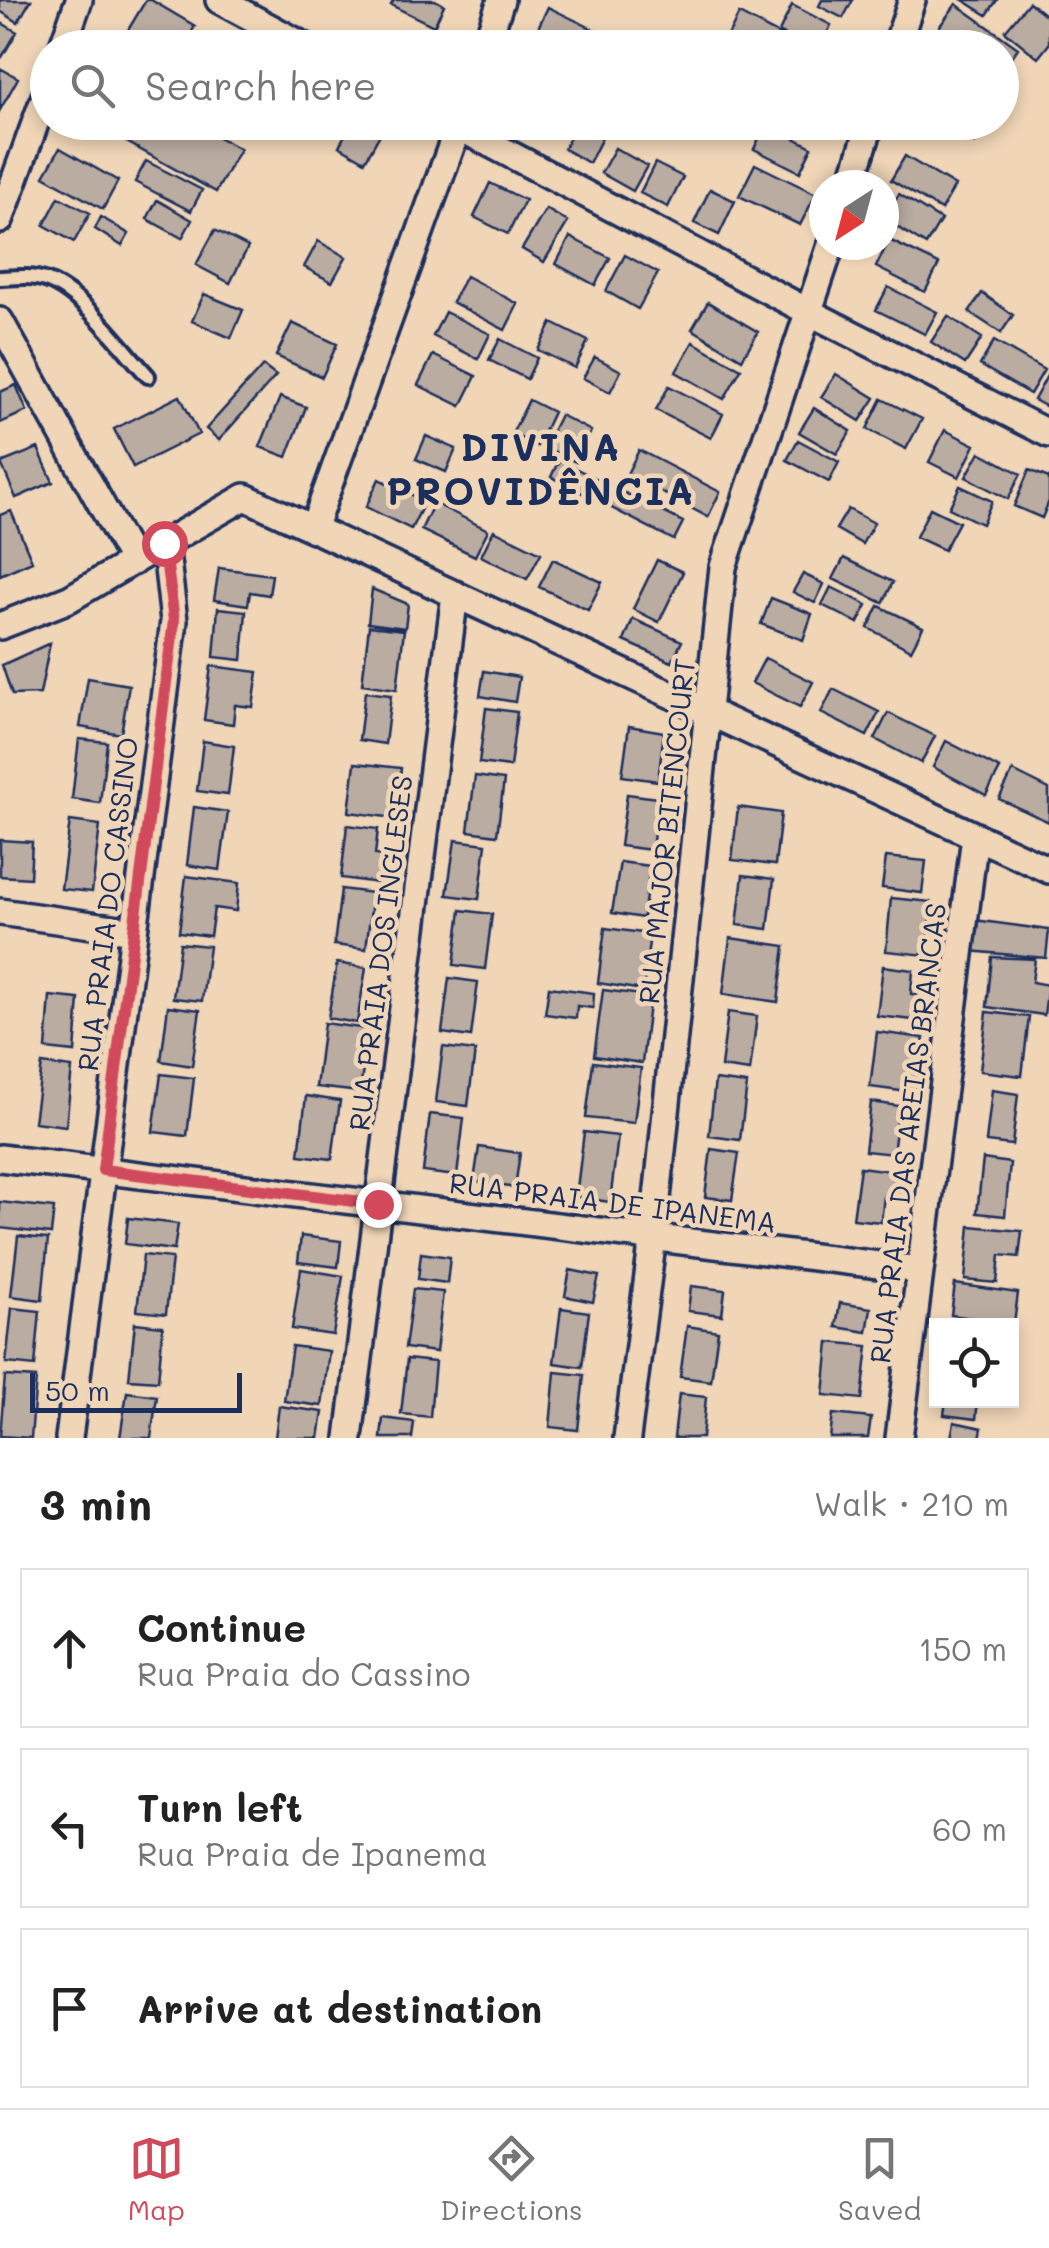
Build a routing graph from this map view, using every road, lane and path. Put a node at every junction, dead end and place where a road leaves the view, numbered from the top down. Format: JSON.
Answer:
{"nodes":[{"id":1,"x":79,"y":0,"type":"edge"},
{"id":2,"x":220,"y":0,"type":"edge"},
{"id":3,"x":500,"y":0,"type":"edge"},
{"id":4,"x":912,"y":0,"type":"edge"},
{"id":5,"x":68,"y":30,"type":"edge"},
{"id":6,"x":275,"y":30,"type":"edge"},
{"id":7,"x":491,"y":30,"type":"edge"},
{"id":8,"x":902,"y":30,"type":"edge"},
{"id":9,"x":30,"y":138,"type":"edge"},
{"id":10,"x":450,"y":140,"type":"edge"},
{"id":11,"x":486,"y":140,"type":"edge"},
{"id":12,"x":866,"y":140,"type":"edge"},
{"id":13,"x":856,"y":170,"type":"edge"},
{"id":14,"x":0,"y":220,"type":"edge"},
{"id":15,"x":826,"y":260,"type":"edge"},
{"id":16,"x":0,"y":278,"type":"edge"},
{"id":17,"x":809,"y":312,"type":"junction"},
{"id":18,"x":0,"y":321,"type":"edge"},
{"id":19,"x":148,"y":376,"type":"dead end"},
{"id":20,"x":1049,"y":434,"type":"edge"},
{"id":21,"x":313,"y":529,"type":"junction"},
{"id":22,"x":164,"y":543,"type":"junction"},
{"id":23,"x":133,"y":562,"type":"junction"},
{"id":24,"x":455,"y":594,"type":"junction"},
{"id":25,"x":0,"y":626,"type":"edge"},
{"id":26,"x":709,"y":712,"type":"junction"},
{"id":27,"x":976,"y":836,"type":"junction"},
{"id":28,"x":1049,"y":870,"type":"edge"},
{"id":29,"x":0,"y":912,"type":"edge"},
{"id":30,"x":134,"y":931,"type":"junction"},
{"id":31,"x":0,"y":1158,"type":"edge"},
{"id":32,"x":103,"y":1170,"type":"junction"},
{"id":33,"x":378,"y":1204,"type":"junction"},
{"id":34,"x":652,"y":1237,"type":"junction"},
{"id":35,"x":920,"y":1270,"type":"junction"},
{"id":36,"x":69,"y":1438,"type":"edge"},
{"id":37,"x":349,"y":1438,"type":"edge"},
{"id":38,"x":626,"y":1438,"type":"edge"},
{"id":39,"x":899,"y":1438,"type":"edge"}],
"edges":[{"from":1,"to":5,"type":"street"},
{"from":2,"to":6,"type":"street"},
{"from":3,"to":7,"type":"street"},
{"from":4,"to":8,"type":"street"},
{"from":9,"to":14,"type":"street"},
{"from":10,"to":21,"type":"street"},
{"from":11,"to":17,"type":"street"},
{"from":12,"to":13,"type":"street"},
{"from":15,"to":17,"type":"street","name":"RUA MAJOR BITENCOURT"},
{"from":16,"to":19,"type":"lane"},
{"from":17,"to":20,"type":"street"},
{"from":17,"to":26,"type":"street","name":"RUA MAJOR BITENCOURT"},
{"from":18,"to":23,"type":"street"},
{"from":21,"to":22,"type":"street"},
{"from":21,"to":24,"type":"street"},
{"from":22,"to":23,"type":"street"},
{"from":22,"to":30,"type":"street","name":"RUA PRAIA DO CASSINO"},
{"from":23,"to":25,"type":"street"},
{"from":24,"to":26,"type":"street"},
{"from":24,"to":33,"type":"street","name":"RUA PRAIA DOS INGLESES"},
{"from":26,"to":27,"type":"street"},
{"from":26,"to":34,"type":"street","name":"RUA MAJOR BITENCOURT"},
{"from":27,"to":28,"type":"street"},
{"from":27,"to":35,"type":"street","name":"RUA PRAIA DAS AREIAS BRANCAS"},
{"from":29,"to":30,"type":"street"},
{"from":30,"to":32,"type":"street","name":"RUA PRAIA DO CASSINO"},
{"from":31,"to":32,"type":"street","name":"RUA PRAIA DE IPANEMA"},
{"from":32,"to":33,"type":"street","name":"RUA PRAIA DE IPANEMA"},
{"from":32,"to":36,"type":"street","name":"RUA PRAIA DO CASSINO"},
{"from":33,"to":34,"type":"street","name":"RUA PRAIA DE IPANEMA"},
{"from":33,"to":37,"type":"street","name":"RUA PRAIA DOS INGLESES"},
{"from":34,"to":35,"type":"street","name":"RUA PRAIA DE IPANEMA"},
{"from":34,"to":38,"type":"street","name":"RUA MAJOR BITENCOURT"},
{"from":35,"to":39,"type":"street","name":"RUA PRAIA DAS AREIAS BRANCAS"}]}
